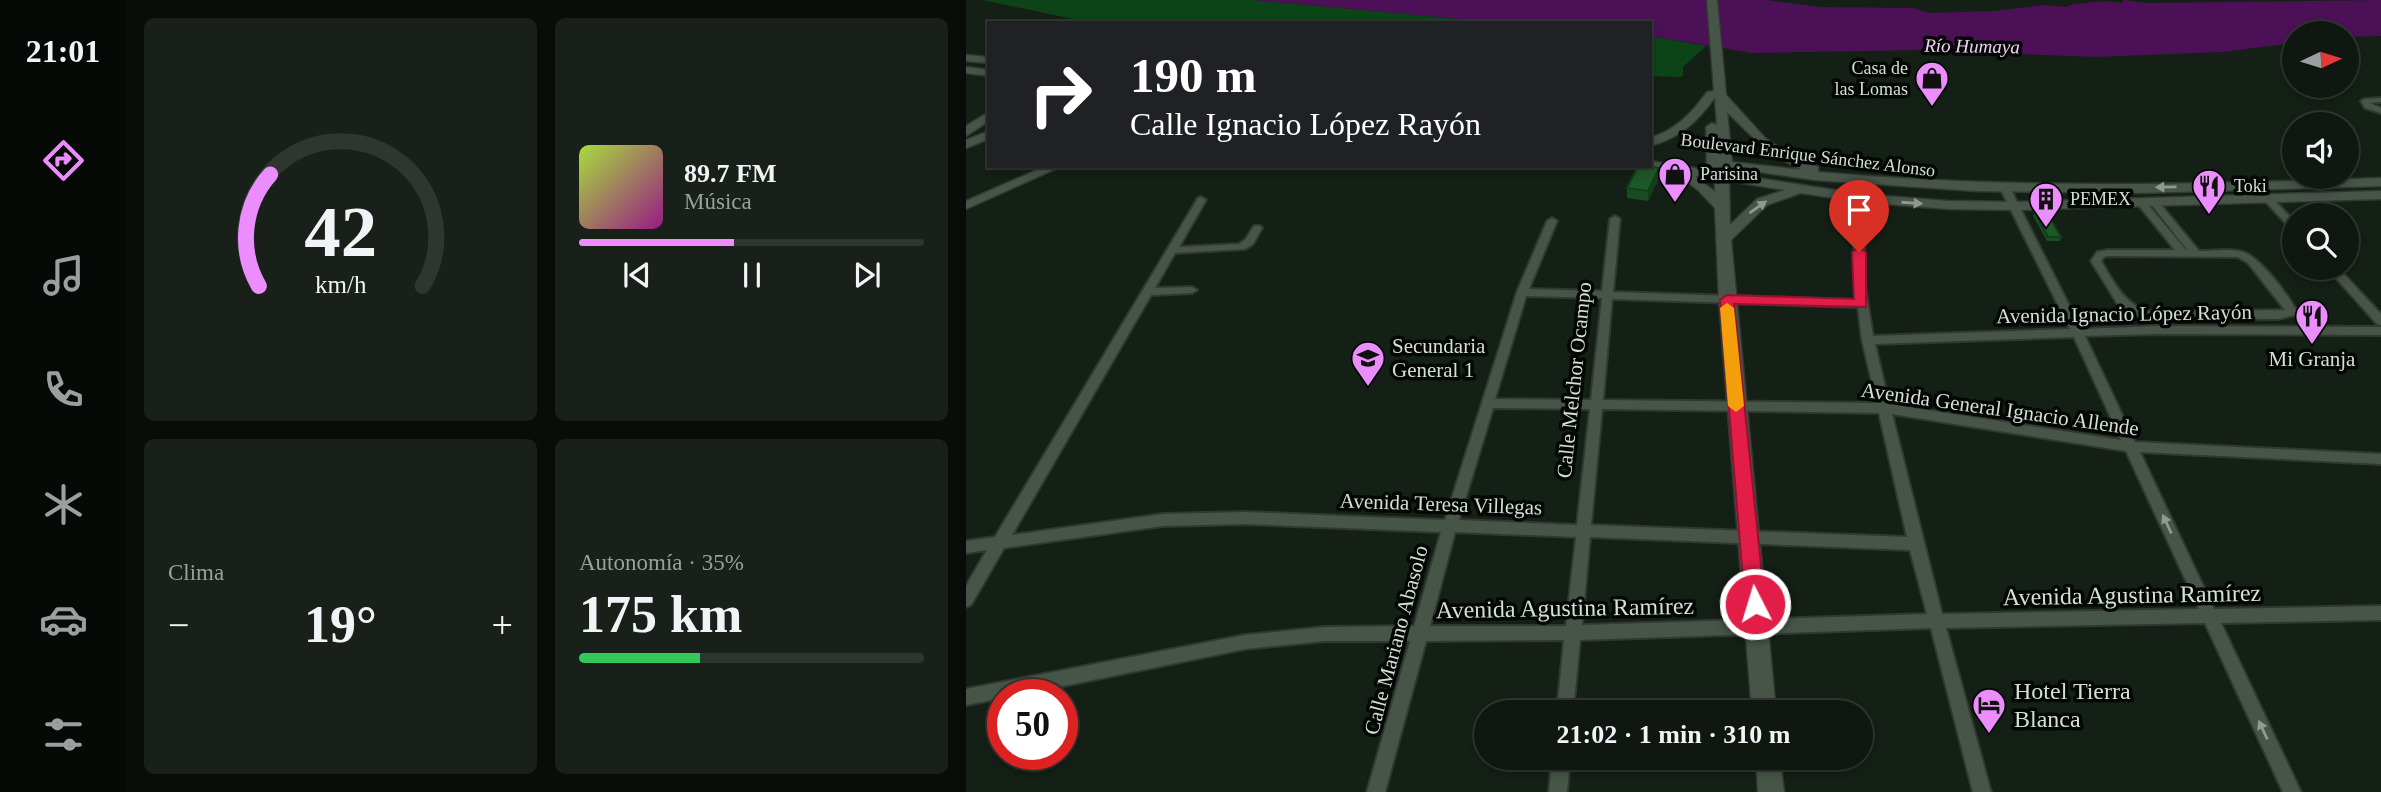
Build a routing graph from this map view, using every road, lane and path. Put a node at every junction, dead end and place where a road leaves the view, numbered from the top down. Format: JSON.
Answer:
{"nodes":[{"id":1,"x":1704,"y":0,"type":"edge"},
{"id":2,"x":1712,"y":0,"type":"edge"},
{"id":3,"x":966,"y":58,"type":"edge"},
{"id":4,"x":987,"y":60,"type":"edge"},
{"id":5,"x":966,"y":70,"type":"edge"},
{"id":6,"x":986,"y":74,"type":"edge"},
{"id":7,"x":1716,"y":91,"type":"junction"},
{"id":8,"x":2381,"y":100,"type":"edge"},
{"id":9,"x":2381,"y":111,"type":"edge"},
{"id":10,"x":987,"y":118,"type":"edge"},
{"id":11,"x":975,"y":137,"type":"edge"},
{"id":12,"x":1652,"y":141,"type":"edge"},
{"id":13,"x":1652,"y":154,"type":"edge"},
{"id":14,"x":1652,"y":164,"type":"edge"},
{"id":15,"x":1051,"y":168,"type":"edge"},
{"id":16,"x":1675,"y":168,"type":"junction"},
{"id":17,"x":1720,"y":172,"type":"junction"},
{"id":18,"x":1846,"y":180,"type":"junction"},
{"id":19,"x":2381,"y":182,"type":"edge"},
{"id":20,"x":2255,"y":186,"type":"junction"},
{"id":21,"x":1802,"y":190,"type":"junction"},
{"id":22,"x":2006,"y":190,"type":"junction"},
{"id":23,"x":2381,"y":195,"type":"edge"},
{"id":24,"x":1860,"y":198,"type":"junction"},
{"id":25,"x":2268,"y":199,"type":"junction"},
{"id":26,"x":1200,"y":200,"type":"dead end"},
{"id":27,"x":972,"y":202,"type":"edge"},
{"id":28,"x":2148,"y":202,"type":"junction"},
{"id":29,"x":2015,"y":206,"type":"junction"},
{"id":30,"x":1722,"y":207,"type":"junction"},
{"id":31,"x":2282,"y":214,"type":"edge"},
{"id":32,"x":1615,"y":219,"type":"dead end"},
{"id":33,"x":1552,"y":221,"type":"dead end"},
{"id":34,"x":1257,"y":228,"type":"dead end"},
{"id":35,"x":1723,"y":240,"type":"junction"},
{"id":36,"x":1171,"y":250,"type":"junction"},
{"id":37,"x":2183,"y":254,"type":"junction"},
{"id":38,"x":2196,"y":254,"type":"junction"},
{"id":39,"x":2343,"y":280,"type":"edge"},
{"id":40,"x":1192,"y":290,"type":"dead end"},
{"id":41,"x":1147,"y":292,"type":"junction"},
{"id":42,"x":1522,"y":292,"type":"junction"},
{"id":43,"x":1606,"y":295,"type":"junction"},
{"id":44,"x":1727,"y":300,"type":"junction"},
{"id":45,"x":1861,"y":304,"type":"junction"},
{"id":46,"x":2381,"y":321,"type":"edge"},
{"id":47,"x":2381,"y":331,"type":"edge"},
{"id":48,"x":2078,"y":334,"type":"junction"},
{"id":49,"x":1868,"y":340,"type":"junction"},
{"id":50,"x":1489,"y":403,"type":"junction"},
{"id":51,"x":1594,"y":405,"type":"junction"},
{"id":52,"x":1736,"y":406,"type":"junction"},
{"id":53,"x":1884,"y":408,"type":"junction"},
{"id":54,"x":2131,"y":447,"type":"junction"},
{"id":55,"x":2381,"y":459,"type":"edge"},
{"id":56,"x":1450,"y":526,"type":"junction"},
{"id":57,"x":1582,"y":531,"type":"junction"},
{"id":58,"x":1749,"y":535,"type":"junction"},
{"id":59,"x":1001,"y":541,"type":"junction"},
{"id":60,"x":1916,"y":544,"type":"junction"},
{"id":61,"x":966,"y":547,"type":"edge"},
{"id":62,"x":966,"y":600,"type":"edge"},
{"id":63,"x":2381,"y":613,"type":"edge"},
{"id":64,"x":2211,"y":618,"type":"junction"},
{"id":65,"x":1937,"y":621,"type":"junction"},
{"id":66,"x":1757,"y":627,"type":"junction"},
{"id":67,"x":1419,"y":633,"type":"junction"},
{"id":68,"x":1572,"y":633,"type":"junction"},
{"id":69,"x":966,"y":697,"type":"edge"},
{"id":70,"x":1566,"y":700,"type":"edge"},
{"id":71,"x":1763,"y":700,"type":"edge"},
{"id":72,"x":1560,"y":770,"type":"edge"},
{"id":73,"x":1769,"y":770,"type":"edge"},
{"id":74,"x":1376,"y":792,"type":"edge"},
{"id":75,"x":1558,"y":792,"type":"edge"},
{"id":76,"x":1771,"y":792,"type":"edge"},
{"id":77,"x":1982,"y":792,"type":"edge"},
{"id":78,"x":2292,"y":792,"type":"edge"}],
"edges":[{"from":1,"to":7,"type":"main road"},
{"from":2,"to":7,"type":"main road"},
{"from":3,"to":4,"type":"main road"},
{"from":5,"to":6,"type":"main road"},
{"from":7,"to":12,"type":"main road"},
{"from":7,"to":17,"type":"main road"},
{"from":7,"to":18,"type":"main road"},
{"from":8,"to":9,"type":"street"},
{"from":10,"to":11,"type":"main road"},
{"from":13,"to":17,"type":"main road","name":"Boulevard Enrique Sánchez Alonso"},
{"from":14,"to":16,"type":"main road","name":"Boulevard Enrique Sánchez Alonso"},
{"from":15,"to":27,"type":"street"},
{"from":16,"to":17,"type":"main road","name":"Boulevard Enrique Sánchez Alonso"},
{"from":16,"to":30,"type":"main road"},
{"from":17,"to":18,"type":"main road","name":"Boulevard Enrique Sánchez Alonso"},
{"from":17,"to":21,"type":"main road","name":"Boulevard Enrique Sánchez Alonso"},
{"from":17,"to":30,"type":"main road"},
{"from":18,"to":22,"type":"main road","name":"Boulevard Enrique Sánchez Alonso"},
{"from":19,"to":20,"type":"main road","name":"Boulevard Enrique Sánchez Alonso"},
{"from":20,"to":22,"type":"main road","name":"Boulevard Enrique Sánchez Alonso","one_way":true},
{"from":20,"to":25,"type":"street"},
{"from":21,"to":24,"type":"main road","name":"Boulevard Enrique Sánchez Alonso"},
{"from":35,"to":21,"type":"main road","one_way":true},
{"from":22,"to":29,"type":"street"},
{"from":23,"to":25,"type":"main road","name":"Boulevard Enrique Sánchez Alonso"},
{"from":24,"to":29,"type":"main road","name":"Boulevard Enrique Sánchez Alonso","one_way":true},
{"from":24,"to":45,"type":"street"},
{"from":25,"to":28,"type":"main road","name":"Boulevard Enrique Sánchez Alonso"},
{"from":25,"to":31,"type":"street"},
{"from":26,"to":36,"type":"street"},
{"from":28,"to":29,"type":"main road","name":"Boulevard Enrique Sánchez Alonso"},
{"from":28,"to":37,"type":"street"},
{"from":28,"to":38,"type":"street"},
{"from":29,"to":48,"type":"street"},
{"from":30,"to":35,"type":"main road"},
{"from":32,"to":43,"type":"street","name":"Calle Melchor Ocampo"},
{"from":33,"to":42,"type":"street","name":"Calle Mariano Abasolo"},
{"from":34,"to":36,"type":"street"},
{"from":35,"to":44,"type":"main road"},
{"from":36,"to":41,"type":"street"},
{"from":37,"to":38,"type":"street"},
{"from":37,"to":38,"type":"street"},
{"from":39,"to":46,"type":"street"},
{"from":40,"to":41,"type":"street"},
{"from":41,"to":59,"type":"street"},
{"from":42,"to":43,"type":"street"},
{"from":42,"to":50,"type":"street","name":"Calle Mariano Abasolo"},
{"from":43,"to":44,"type":"street"},
{"from":43,"to":51,"type":"street","name":"Calle Melchor Ocampo"},
{"from":44,"to":45,"type":"street"},
{"from":44,"to":52,"type":"main road"},
{"from":45,"to":49,"type":"street"},
{"from":47,"to":48,"type":"street","name":"Avenida Ignacio López Rayón"},
{"from":48,"to":49,"type":"street","name":"Avenida Ignacio López Rayón"},
{"from":48,"to":54,"type":"street"},
{"from":49,"to":53,"type":"street"},
{"from":50,"to":51,"type":"street","name":"Avenida General Ignacio Allende"},
{"from":50,"to":56,"type":"street","name":"Calle Mariano Abasolo"},
{"from":51,"to":52,"type":"street","name":"Avenida General Ignacio Allende"},
{"from":51,"to":57,"type":"street","name":"Calle Melchor Ocampo"},
{"from":52,"to":53,"type":"street","name":"Avenida General Ignacio Allende"},
{"from":52,"to":58,"type":"main road"},
{"from":53,"to":54,"type":"street","name":"Avenida General Ignacio Allende"},
{"from":53,"to":60,"type":"street"},
{"from":54,"to":55,"type":"street","name":"Avenida General Ignacio Allende"},
{"from":64,"to":54,"type":"street","one_way":true},
{"from":56,"to":57,"type":"street","name":"Avenida Teresa Villegas"},
{"from":56,"to":59,"type":"street","name":"Avenida Teresa Villegas"},
{"from":56,"to":67,"type":"street","name":"Calle Mariano Abasolo"},
{"from":57,"to":58,"type":"street","name":"Avenida Teresa Villegas"},
{"from":57,"to":68,"type":"street","name":"Calle Melchor Ocampo"},
{"from":58,"to":60,"type":"street","name":"Avenida Teresa Villegas"},
{"from":58,"to":66,"type":"main road"},
{"from":59,"to":61,"type":"street","name":"Avenida Teresa Villegas"},
{"from":59,"to":62,"type":"street"},
{"from":60,"to":65,"type":"street"},
{"from":63,"to":64,"type":"street","name":"Avenida Agustina Ramírez"},
{"from":64,"to":65,"type":"street","name":"Avenida Agustina Ramírez"},
{"from":78,"to":64,"type":"street","one_way":true},
{"from":65,"to":66,"type":"street","name":"Avenida Agustina Ramírez"},
{"from":65,"to":77,"type":"street"},
{"from":66,"to":68,"type":"street","name":"Avenida Agustina Ramírez"},
{"from":66,"to":71,"type":"main road"},
{"from":67,"to":68,"type":"street","name":"Avenida Agustina Ramírez"},
{"from":67,"to":69,"type":"street","name":"Avenida Agustina Ramírez"},
{"from":67,"to":74,"type":"street","name":"Calle Mariano Abasolo"},
{"from":68,"to":70,"type":"street","name":"Calle Melchor Ocampo"},
{"from":72,"to":75,"type":"street"},
{"from":73,"to":76,"type":"main road"}]}
